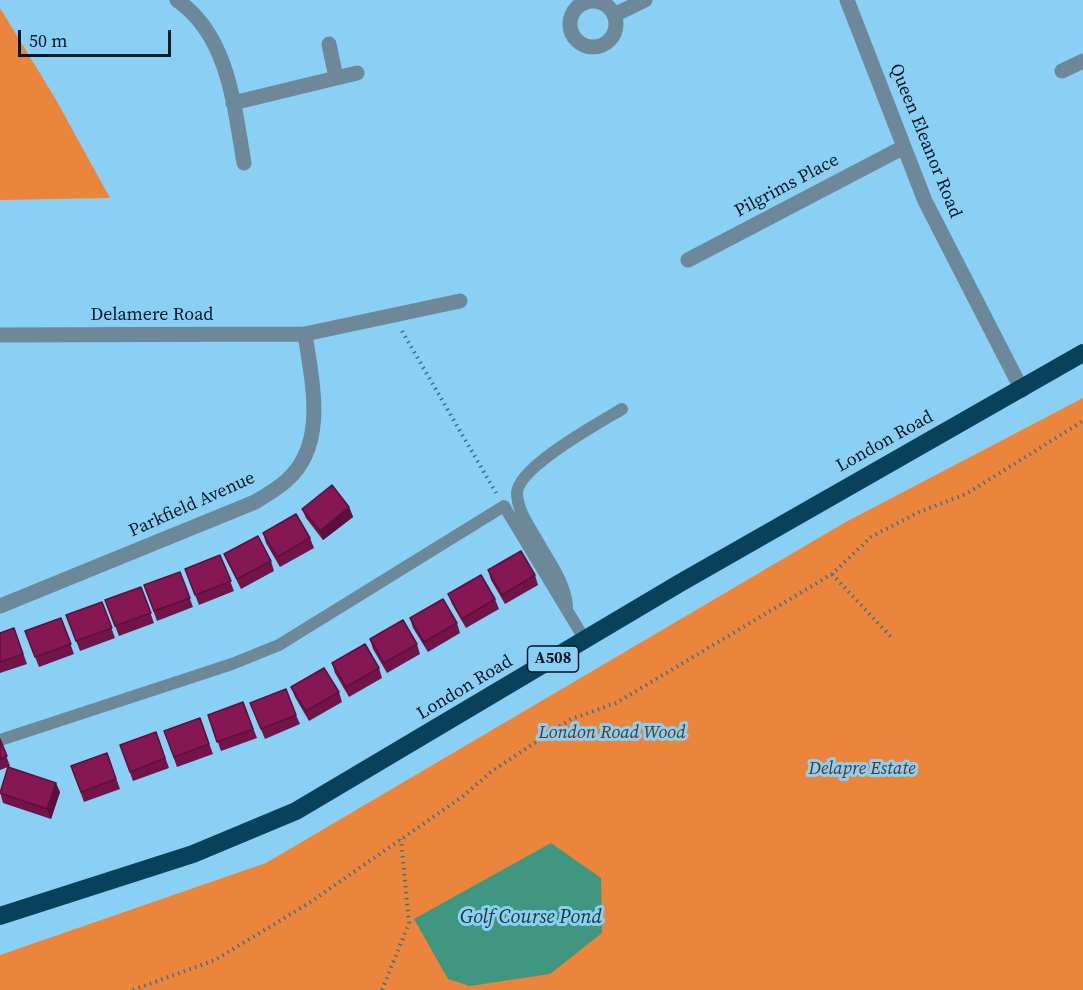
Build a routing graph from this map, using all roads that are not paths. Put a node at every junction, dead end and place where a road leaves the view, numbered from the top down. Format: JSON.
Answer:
{"nodes":[{"id":1,"x":177,"y":0,"type":"edge"},
{"id":2,"x":645,"y":0,"type":"edge"},
{"id":3,"x":847,"y":0,"type":"edge"},
{"id":4,"x":584,"y":1,"type":"edge"},
{"id":5,"x":614,"y":15,"type":"junction"},
{"id":6,"x":329,"y":44,"type":"dead end"},
{"id":7,"x":1083,"y":61,"type":"edge"},
{"id":8,"x":1062,"y":72,"type":"dead end"},
{"id":9,"x":357,"y":73,"type":"dead end"},
{"id":10,"x":336,"y":78,"type":"junction"},
{"id":11,"x":233,"y":103,"type":"junction"},
{"id":12,"x":904,"y":147,"type":"junction"},
{"id":13,"x":244,"y":163,"type":"dead end"},
{"id":14,"x":688,"y":260,"type":"dead end"},
{"id":15,"x":460,"y":301,"type":"dead end"},
{"id":16,"x":305,"y":334,"type":"junction"},
{"id":17,"x":0,"y":335,"type":"edge"},
{"id":18,"x":1083,"y":353,"type":"edge"},
{"id":19,"x":1022,"y":390,"type":"junction"},
{"id":20,"x":622,"y":409,"type":"dead end"},
{"id":21,"x":0,"y":606,"type":"edge"},
{"id":22,"x":567,"y":613,"type":"junction"},
{"id":23,"x":585,"y":640,"type":"junction"},
{"id":24,"x":0,"y":740,"type":"edge"},
{"id":25,"x":0,"y":916,"type":"edge"}],
"edges":[{"from":1,"to":11,"type":"street"},
{"from":2,"to":5,"type":"street"},
{"from":3,"to":12,"type":"street","name":"Queen Eleanor Road"},
{"from":4,"to":5,"type":"street"},
{"from":4,"to":5,"type":"street"},
{"from":6,"to":10,"type":"street"},
{"from":7,"to":8,"type":"street"},
{"from":9,"to":10,"type":"street"},
{"from":10,"to":11,"type":"street"},
{"from":11,"to":13,"type":"street"},
{"from":12,"to":14,"type":"street","name":"Pilgrims Place"},
{"from":12,"to":19,"type":"street","name":"Queen Eleanor Road"},
{"from":15,"to":16,"type":"street","name":"Delamere Road"},
{"from":16,"to":17,"type":"street","name":"Delamere Road"},
{"from":16,"to":21,"type":"street","name":"Parkfield Avenue"},
{"from":18,"to":19,"type":"highway","name":"London Road","number":"A508"},
{"from":19,"to":23,"type":"highway","name":"London Road","number":"A508"},
{"from":20,"to":22,"type":"lane"},
{"from":22,"to":23,"type":"lane"},
{"from":22,"to":24,"type":"lane"},
{"from":23,"to":25,"type":"highway","name":"London Road","number":"A508"}]}
